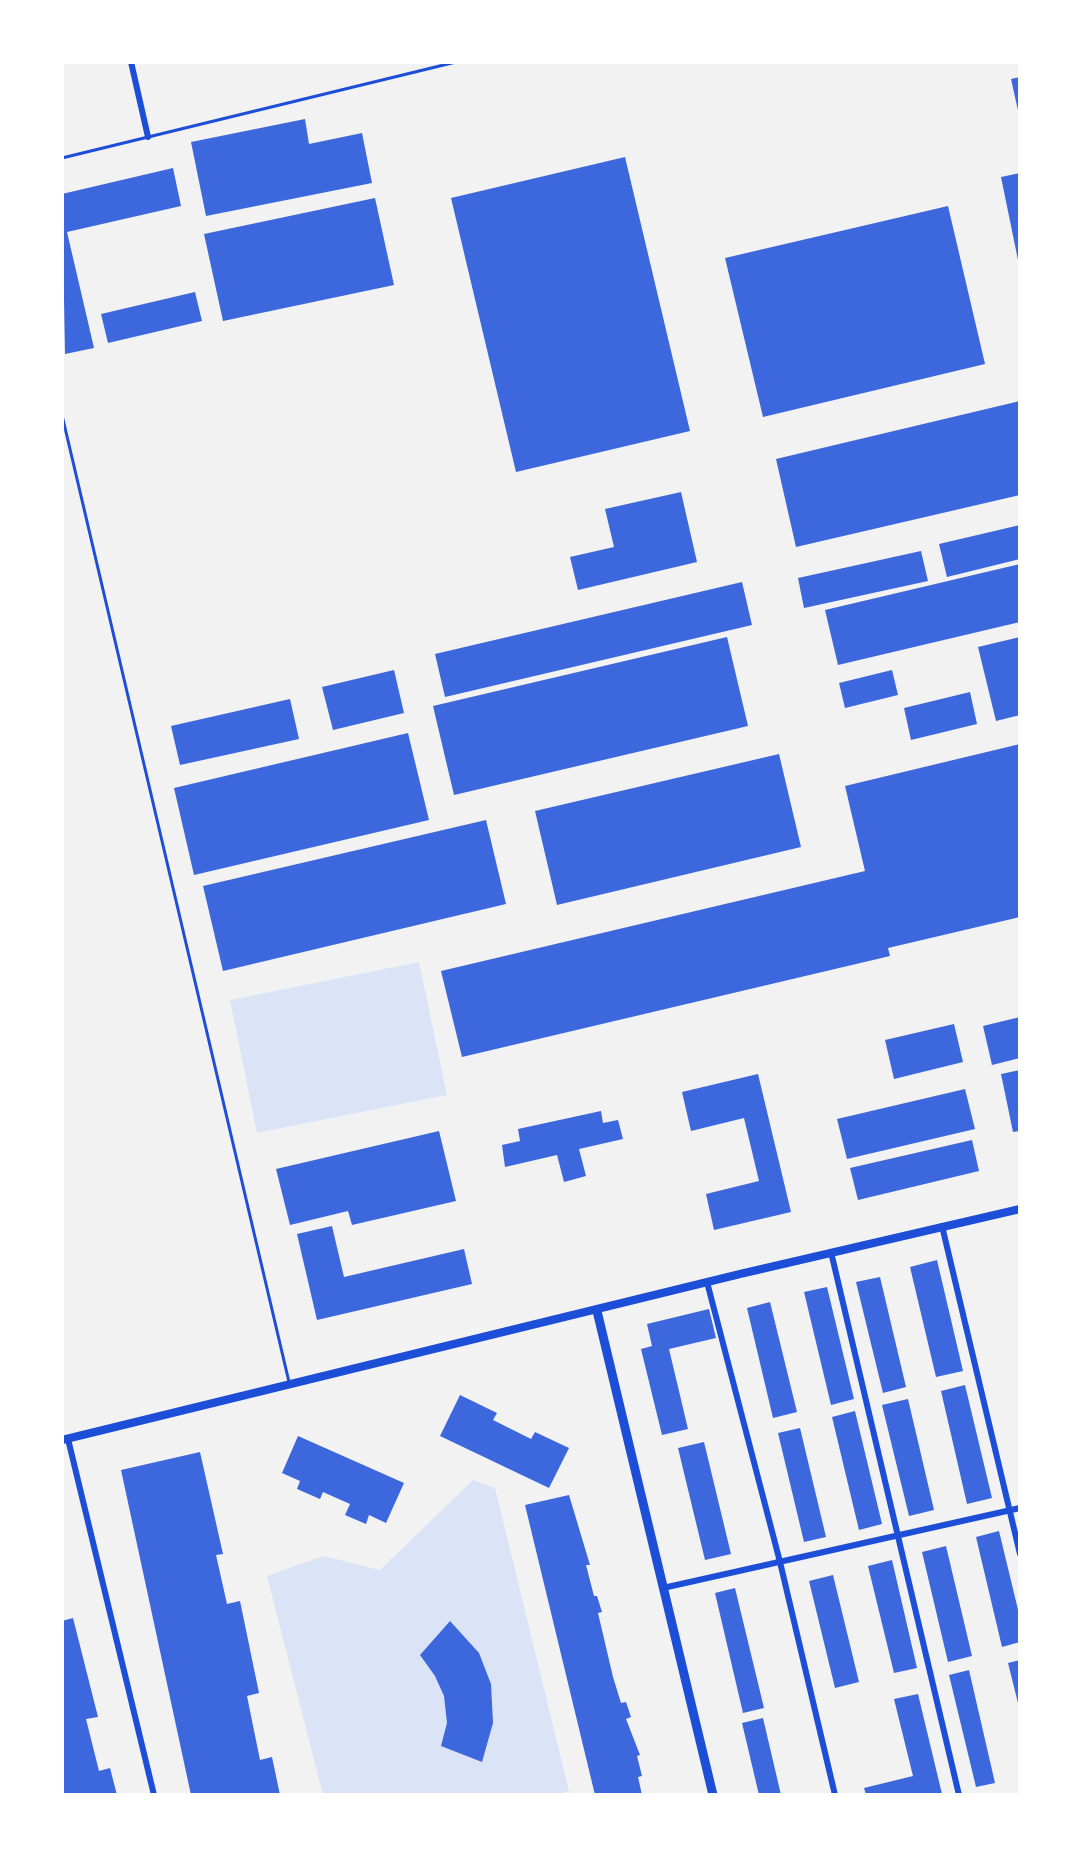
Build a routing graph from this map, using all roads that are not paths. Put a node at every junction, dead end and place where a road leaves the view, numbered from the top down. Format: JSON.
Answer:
{"nodes":[{"id":1,"x":131,"y":62,"type":"edge"},
{"id":2,"x":456,"y":62,"type":"edge"},
{"id":3,"x":148,"y":137,"type":"junction"},
{"id":4,"x":62,"y":158,"type":"edge"},
{"id":5,"x":62,"y":415,"type":"edge"},
{"id":6,"x":1020,"y":1209,"type":"edge"},
{"id":7,"x":942,"y":1226,"type":"junction"},
{"id":8,"x":831,"y":1252,"type":"junction"},
{"id":9,"x":707,"y":1282,"type":"junction"},
{"id":10,"x":597,"y":1311,"type":"junction"},
{"id":11,"x":290,"y":1385,"type":"junction"},
{"id":12,"x":65,"y":1440,"type":"edge"},
{"id":13,"x":1020,"y":1508,"type":"edge"},
{"id":14,"x":1010,"y":1510,"type":"junction"},
{"id":15,"x":897,"y":1535,"type":"junction"},
{"id":16,"x":1020,"y":1554,"type":"edge"},
{"id":17,"x":780,"y":1562,"type":"junction"},
{"id":18,"x":663,"y":1588,"type":"junction"},
{"id":19,"x":154,"y":1795,"type":"edge"},
{"id":20,"x":713,"y":1795,"type":"edge"},
{"id":21,"x":835,"y":1795,"type":"edge"},
{"id":22,"x":959,"y":1795,"type":"edge"}],
"edges":[{"from":1,"to":3,"type":"street"},
{"from":2,"to":3,"type":"lane"},
{"from":3,"to":4,"type":"lane"},
{"from":5,"to":11,"type":"lane"},
{"from":6,"to":7,"type":"street"},
{"from":7,"to":8,"type":"street"},
{"from":7,"to":14,"type":"street"},
{"from":8,"to":9,"type":"street"},
{"from":8,"to":15,"type":"street"},
{"from":9,"to":10,"type":"street"},
{"from":9,"to":17,"type":"street"},
{"from":10,"to":11,"type":"street"},
{"from":10,"to":18,"type":"main road"},
{"from":11,"to":12,"type":"street"},
{"from":12,"to":19,"type":"street"},
{"from":13,"to":14,"type":"street"},
{"from":14,"to":15,"type":"street"},
{"from":14,"to":16,"type":"street"},
{"from":15,"to":17,"type":"street"},
{"from":15,"to":22,"type":"street"},
{"from":17,"to":18,"type":"street"},
{"from":17,"to":21,"type":"street"},
{"from":18,"to":20,"type":"main road"}]}
